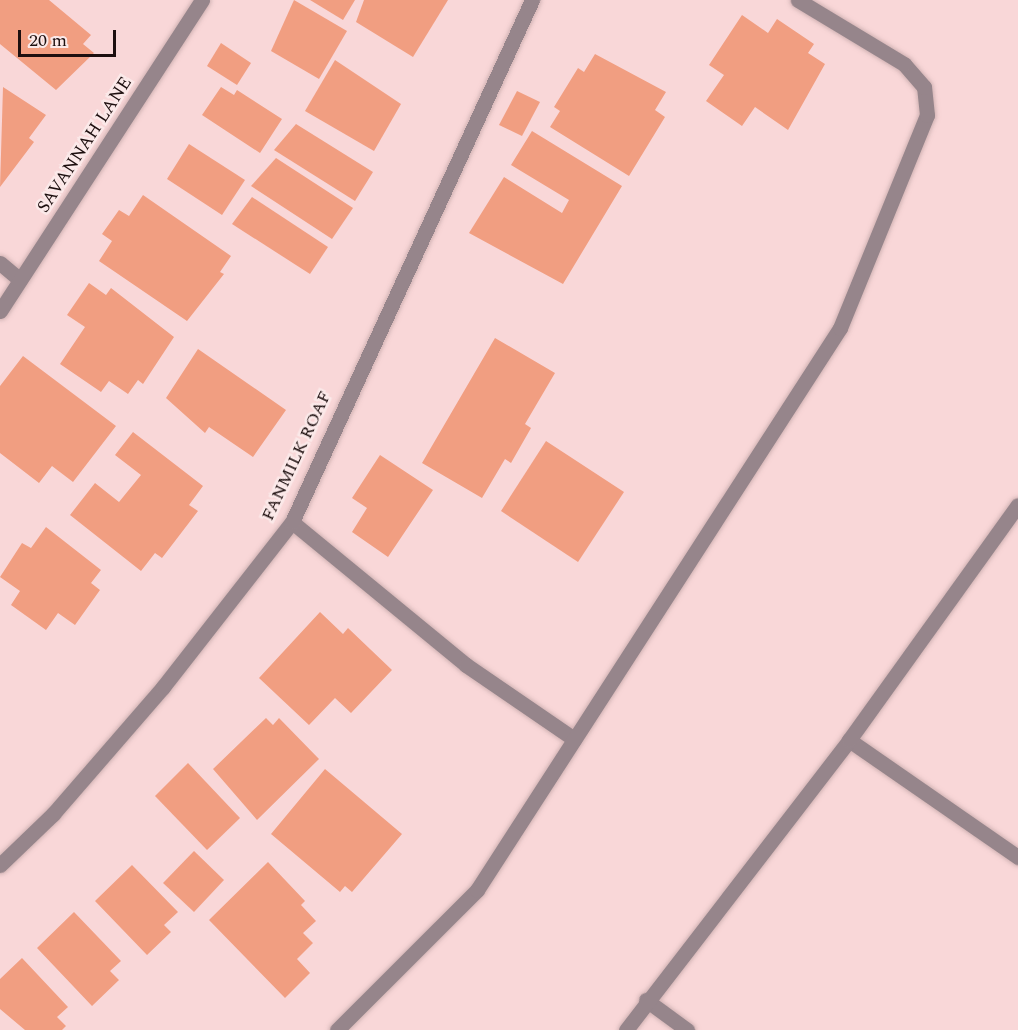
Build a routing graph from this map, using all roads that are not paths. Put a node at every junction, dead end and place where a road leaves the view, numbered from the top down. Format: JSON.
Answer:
{"nodes":[{"id":1,"x":202,"y":0,"type":"edge"},
{"id":2,"x":532,"y":0,"type":"edge"},
{"id":3,"x":798,"y":0,"type":"edge"},
{"id":4,"x":0,"y":263,"type":"edge"},
{"id":5,"x":20,"y":280,"type":"junction"},
{"id":6,"x":0,"y":311,"type":"edge"},
{"id":7,"x":1018,"y":504,"type":"edge"},
{"id":8,"x":292,"y":522,"type":"junction"},
{"id":9,"x":574,"y":739,"type":"junction"},
{"id":10,"x":849,"y":740,"type":"junction"},
{"id":11,"x":1018,"y":857,"type":"edge"},
{"id":12,"x":0,"y":865,"type":"edge"},
{"id":13,"x":646,"y":1000,"type":"junction"},
{"id":14,"x":336,"y":1030,"type":"edge"},
{"id":15,"x":626,"y":1030,"type":"edge"},
{"id":16,"x":687,"y":1030,"type":"edge"}],
"edges":[{"from":1,"to":5,"type":"street","name":"SAVANNAH LANE"},
{"from":2,"to":8,"type":"street","name":"FANMILK ROAF"},
{"from":3,"to":9,"type":"street"},
{"from":4,"to":5,"type":"street"},
{"from":5,"to":6,"type":"street","name":"SAVANNAH LANE"},
{"from":7,"to":10,"type":"street"},
{"from":8,"to":9,"type":"street"},
{"from":8,"to":12,"type":"street","name":"FANMILK ROAF"},
{"from":9,"to":14,"type":"street"},
{"from":10,"to":11,"type":"street"},
{"from":10,"to":13,"type":"street"},
{"from":13,"to":15,"type":"street"},
{"from":13,"to":16,"type":"street"}]}
